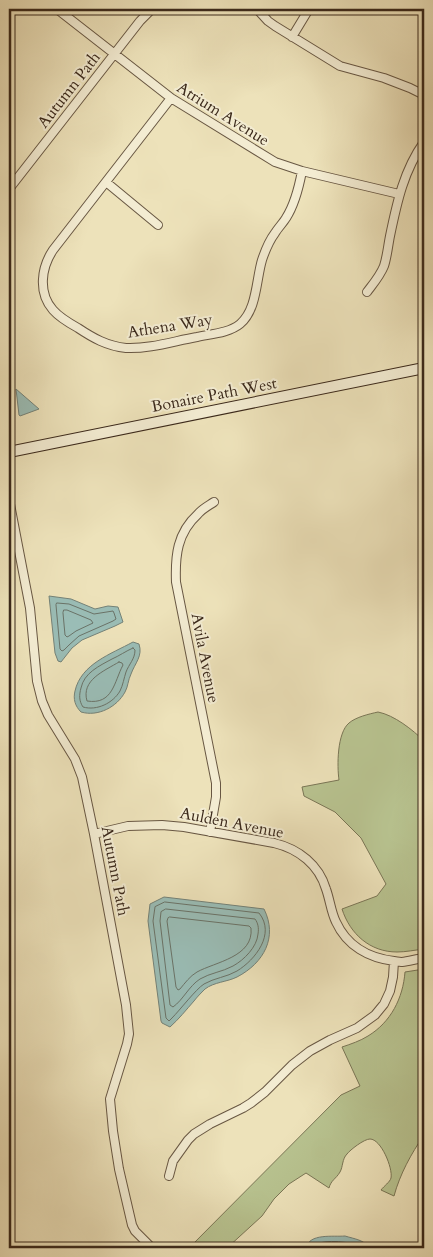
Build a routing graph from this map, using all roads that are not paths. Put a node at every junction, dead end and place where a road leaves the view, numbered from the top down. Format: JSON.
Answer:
{"nodes":[{"id":1,"x":57,"y":9,"type":"edge"},
{"id":2,"x":152,"y":9,"type":"edge"},
{"id":3,"x":257,"y":9,"type":"edge"},
{"id":4,"x":309,"y":9,"type":"edge"},
{"id":5,"x":292,"y":37,"type":"junction"},
{"id":6,"x":114,"y":54,"type":"junction"},
{"id":7,"x":424,"y":95,"type":"edge"},
{"id":8,"x":171,"y":98,"type":"junction"},
{"id":9,"x":424,"y":142,"type":"edge"},
{"id":10,"x":302,"y":171,"type":"junction"},
{"id":11,"x":106,"y":182,"type":"junction"},
{"id":12,"x":9,"y":189,"type":"edge"},
{"id":13,"x":399,"y":194,"type":"junction"},
{"id":14,"x":158,"y":225,"type":"dead end"},
{"id":15,"x":367,"y":292,"type":"dead end"},
{"id":16,"x":424,"y":368,"type":"edge"},
{"id":17,"x":9,"y":452,"type":"edge"},
{"id":18,"x":9,"y":499,"type":"edge"},
{"id":19,"x":214,"y":502,"type":"dead end"},
{"id":20,"x":210,"y":832,"type":"junction"},
{"id":21,"x":94,"y":834,"type":"junction"},
{"id":22,"x":424,"y":958,"type":"edge"},
{"id":23,"x":394,"y":961,"type":"junction"},
{"id":24,"x":169,"y":1176,"type":"dead end"},
{"id":25,"x":152,"y":1248,"type":"edge"}],
"edges":[{"from":1,"to":6,"type":"street","name":"Atrium Avenue"},
{"from":2,"to":6,"type":"street","name":"Autumn Path"},
{"from":3,"to":5,"type":"street"},
{"from":4,"to":5,"type":"street"},
{"from":5,"to":7,"type":"street"},
{"from":6,"to":8,"type":"street","name":"Atrium Avenue"},
{"from":6,"to":12,"type":"street","name":"Autumn Path"},
{"from":8,"to":10,"type":"street","name":"Atrium Avenue"},
{"from":8,"to":11,"type":"street","name":"Athena Way"},
{"from":9,"to":13,"type":"street"},
{"from":10,"to":11,"type":"street","name":"Athena Way"},
{"from":10,"to":13,"type":"street","name":"Atrium Avenue"},
{"from":11,"to":14,"type":"street"},
{"from":13,"to":15,"type":"street"},
{"from":16,"to":17,"type":"street","name":"Bonaire Path West"},
{"from":18,"to":21,"type":"street","name":"Autumn Path"},
{"from":19,"to":20,"type":"street","name":"Avila Avenue"},
{"from":20,"to":21,"type":"street","name":"Aulden Avenue"},
{"from":20,"to":23,"type":"street","name":"Aulden Avenue"},
{"from":21,"to":25,"type":"street","name":"Autumn Path"},
{"from":22,"to":23,"type":"street","name":"Aulden Avenue"},
{"from":23,"to":24,"type":"street"}]}
